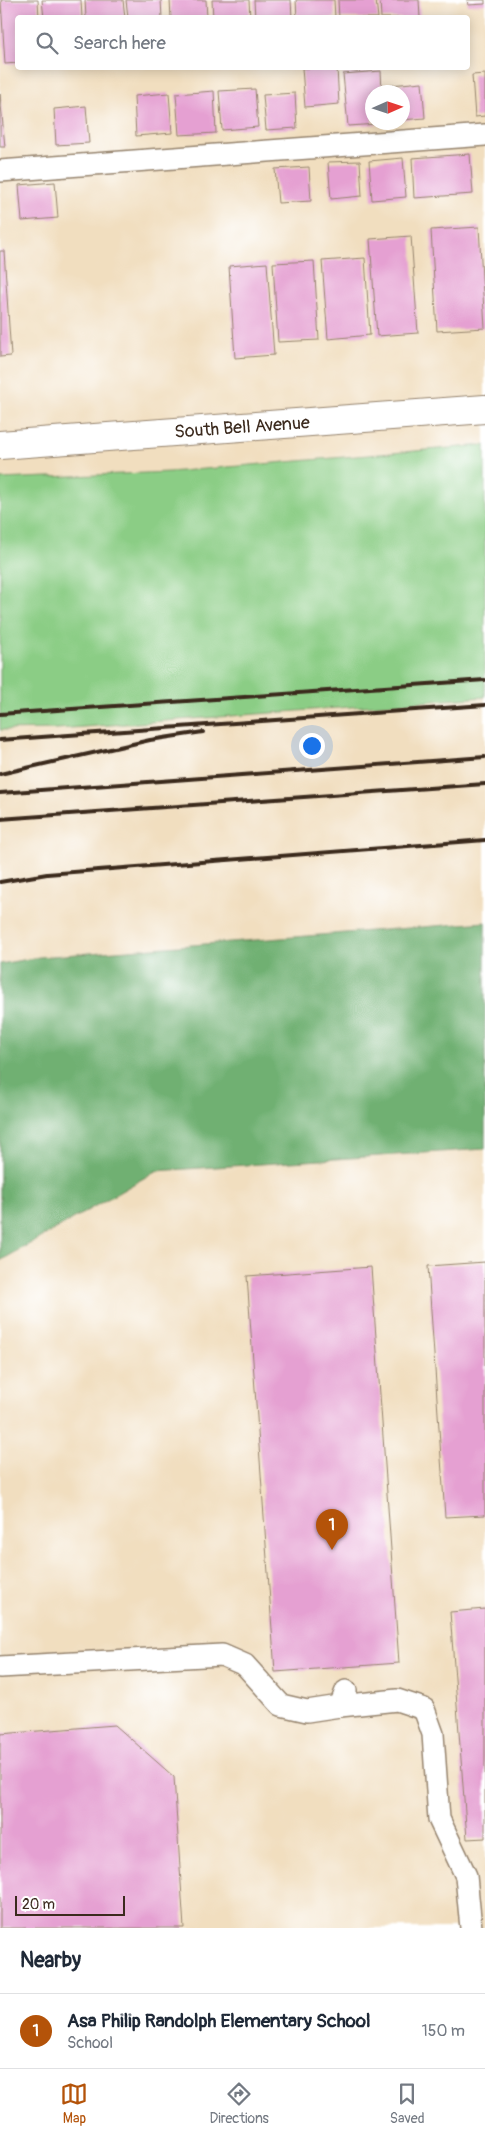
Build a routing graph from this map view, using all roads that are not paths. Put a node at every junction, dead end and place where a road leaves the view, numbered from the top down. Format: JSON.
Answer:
{"nodes":[{"id":1,"x":485,"y":135,"type":"edge"},
{"id":2,"x":0,"y":171,"type":"edge"},
{"id":3,"x":485,"y":409,"type":"edge"},
{"id":4,"x":0,"y":445,"type":"edge"},
{"id":5,"x":0,"y":1668,"type":"edge"},
{"id":6,"x":471,"y":1928,"type":"edge"}],
"edges":[{"from":1,"to":2,"type":"lane"},
{"from":3,"to":4,"type":"street","name":"South Bell Avenue"},
{"from":5,"to":6,"type":"lane"}]}
